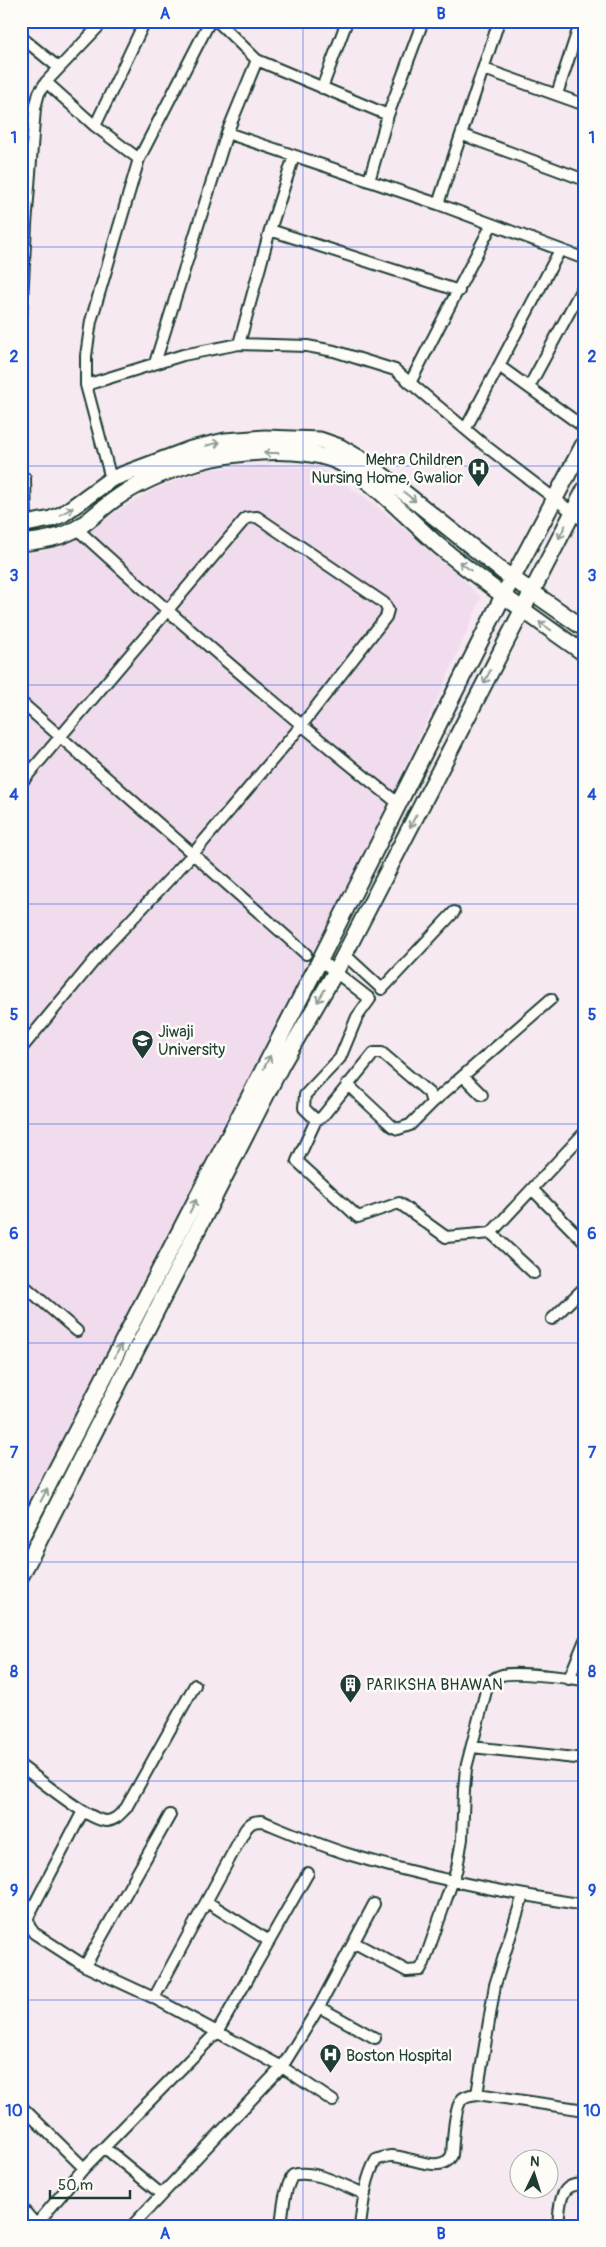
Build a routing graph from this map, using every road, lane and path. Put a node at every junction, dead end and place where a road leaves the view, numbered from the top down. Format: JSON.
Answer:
{"nodes":[{"id":1,"x":146,"y":21,"type":"edge"},
{"id":2,"x":210,"y":21,"type":"edge"},
{"id":3,"x":217,"y":21,"type":"edge"},
{"id":4,"x":347,"y":21,"type":"edge"},
{"id":5,"x":423,"y":21,"type":"edge"},
{"id":6,"x":499,"y":21,"type":"edge"},
{"id":7,"x":581,"y":21,"type":"edge"},
{"id":8,"x":100,"y":25,"type":"dead end"},
{"id":9,"x":21,"y":36,"type":"edge"},
{"id":10,"x":257,"y":60,"type":"junction"},
{"id":11,"x":60,"y":68,"type":"junction"},
{"id":12,"x":484,"y":69,"type":"junction"},
{"id":13,"x":46,"y":82,"type":"junction"},
{"id":14,"x":322,"y":88,"type":"junction"},
{"id":15,"x":557,"y":94,"type":"junction"},
{"id":16,"x":585,"y":105,"type":"edge"},
{"id":17,"x":388,"y":115,"type":"junction"},
{"id":18,"x":95,"y":126,"type":"junction"},
{"id":19,"x":227,"y":133,"type":"junction"},
{"id":20,"x":463,"y":135,"type":"junction"},
{"id":21,"x":294,"y":156,"type":"junction"},
{"id":22,"x":139,"y":159,"type":"junction"},
{"id":23,"x":585,"y":180,"type":"edge"},
{"id":24,"x":369,"y":181,"type":"junction"},
{"id":25,"x":438,"y":204,"type":"junction"},
{"id":26,"x":492,"y":224,"type":"junction"},
{"id":27,"x":270,"y":230,"type":"junction"},
{"id":28,"x":560,"y":250,"type":"junction"},
{"id":29,"x":585,"y":259,"type":"edge"},
{"id":30,"x":585,"y":283,"type":"edge"},
{"id":31,"x":459,"y":291,"type":"junction"},
{"id":32,"x":21,"y":320,"type":"edge"},
{"id":33,"x":239,"y":344,"type":"junction"},
{"id":34,"x":155,"y":363,"type":"junction"},
{"id":35,"x":499,"y":366,"type":"junction"},
{"id":36,"x":410,"y":383,"type":"junction"},
{"id":37,"x":86,"y":386,"type":"junction"},
{"id":38,"x":529,"y":387,"type":"junction"},
{"id":39,"x":466,"y":428,"type":"junction"},
{"id":40,"x":585,"y":428,"type":"edge"},
{"id":41,"x":585,"y":442,"type":"edge"},
{"id":42,"x":300,"y":446,"type":"junction"},
{"id":43,"x":25,"y":478,"type":"dead end"},
{"id":44,"x":110,"y":480,"type":"junction"},
{"id":45,"x":585,"y":489,"type":"edge"},
{"id":46,"x":93,"y":492,"type":"junction"},
{"id":47,"x":556,"y":500,"type":"junction"},
{"id":48,"x":105,"y":507,"type":"junction"},
{"id":49,"x":573,"y":513,"type":"junction"},
{"id":50,"x":585,"y":522,"type":"edge"},
{"id":51,"x":23,"y":525,"type":"edge"},
{"id":52,"x":77,"y":529,"type":"junction"},
{"id":53,"x":21,"y":543,"type":"edge"},
{"id":54,"x":513,"y":578,"type":"junction"},
{"id":55,"x":532,"y":591,"type":"junction"},
{"id":56,"x":503,"y":596,"type":"junction"},
{"id":57,"x":522,"y":610,"type":"junction"},
{"id":58,"x":167,"y":611,"type":"junction"},
{"id":59,"x":585,"y":630,"type":"edge"},
{"id":60,"x":585,"y":654,"type":"edge"},
{"id":61,"x":21,"y":702,"type":"edge"},
{"id":62,"x":301,"y":726,"type":"junction"},
{"id":63,"x":61,"y":736,"type":"junction"},
{"id":64,"x":21,"y":783,"type":"edge"},
{"id":65,"x":399,"y":804,"type":"junction"},
{"id":66,"x":192,"y":855,"type":"junction"},
{"id":67,"x":454,"y":912,"type":"dead end"},
{"id":68,"x":306,"y":954,"type":"dead end"},
{"id":69,"x":344,"y":954,"type":"junction"},
{"id":70,"x":320,"y":960,"type":"junction"},
{"id":71,"x":336,"y":971,"type":"junction"},
{"id":72,"x":382,"y":989,"type":"junction"},
{"id":73,"x":370,"y":999,"type":"junction"},
{"id":74,"x":551,"y":999,"type":"dead end"},
{"id":75,"x":21,"y":1049,"type":"edge"},
{"id":76,"x":462,"y":1076,"type":"junction"},
{"id":77,"x":347,"y":1084,"type":"junction"},
{"id":78,"x":482,"y":1094,"type":"dead end"},
{"id":79,"x":432,"y":1103,"type":"junction"},
{"id":80,"x":316,"y":1120,"type":"junction"},
{"id":81,"x":585,"y":1132,"type":"edge"},
{"id":82,"x":533,"y":1190,"type":"junction"},
{"id":83,"x":491,"y":1233,"type":"junction"},
{"id":84,"x":585,"y":1243,"type":"edge"},
{"id":85,"x":534,"y":1273,"type":"dead end"},
{"id":86,"x":21,"y":1283,"type":"edge"},
{"id":87,"x":585,"y":1287,"type":"edge"},
{"id":88,"x":552,"y":1319,"type":"dead end"},
{"id":89,"x":77,"y":1331,"type":"dead end"},
{"id":90,"x":21,"y":1538,"type":"edge"},
{"id":91,"x":21,"y":1576,"type":"edge"},
{"id":92,"x":585,"y":1640,"type":"edge"},
{"id":93,"x":569,"y":1679,"type":"junction"},
{"id":94,"x":585,"y":1680,"type":"edge"},
{"id":95,"x":195,"y":1684,"type":"dead end"},
{"id":96,"x":472,"y":1747,"type":"junction"},
{"id":97,"x":585,"y":1759,"type":"edge"},
{"id":98,"x":21,"y":1766,"type":"edge"},
{"id":99,"x":83,"y":1811,"type":"junction"},
{"id":100,"x":170,"y":1815,"type":"dead end"},
{"id":101,"x":308,"y":1873,"type":"dead end"},
{"id":102,"x":451,"y":1881,"type":"junction"},
{"id":103,"x":522,"y":1895,"type":"junction"},
{"id":104,"x":207,"y":1902,"type":"junction"},
{"id":105,"x":374,"y":1904,"type":"dead end"},
{"id":106,"x":585,"y":1905,"type":"edge"},
{"id":107,"x":269,"y":1941,"type":"junction"},
{"id":108,"x":355,"y":1943,"type":"junction"},
{"id":109,"x":86,"y":1966,"type":"junction"},
{"id":110,"x":154,"y":1998,"type":"junction"},
{"id":111,"x":319,"y":2006,"type":"junction"},
{"id":112,"x":218,"y":2032,"type":"junction"},
{"id":113,"x":375,"y":2038,"type":"dead end"},
{"id":114,"x":282,"y":2067,"type":"junction"},
{"id":115,"x":477,"y":2094,"type":"junction"},
{"id":116,"x":333,"y":2101,"type":"dead end"},
{"id":117,"x":21,"y":2106,"type":"edge"},
{"id":118,"x":585,"y":2110,"type":"edge"},
{"id":119,"x":106,"y":2148,"type":"junction"},
{"id":120,"x":84,"y":2168,"type":"junction"},
{"id":121,"x":585,"y":2185,"type":"edge"},
{"id":122,"x":161,"y":2194,"type":"junction"},
{"id":123,"x":365,"y":2194,"type":"junction"},
{"id":124,"x":21,"y":2211,"type":"edge"},
{"id":125,"x":35,"y":2226,"type":"edge"},
{"id":126,"x":132,"y":2226,"type":"edge"},
{"id":127,"x":281,"y":2226,"type":"edge"},
{"id":128,"x":360,"y":2226,"type":"edge"},
{"id":129,"x":558,"y":2226,"type":"edge"}],
"edges":[{"from":1,"to":18,"type":"street"},
{"from":2,"to":22,"type":"street"},
{"from":3,"to":10,"type":"street"},
{"from":4,"to":14,"type":"street"},
{"from":5,"to":17,"type":"street"},
{"from":6,"to":12,"type":"street"},
{"from":7,"to":15,"type":"street"},
{"from":8,"to":11,"type":"street"},
{"from":9,"to":11,"type":"street"},
{"from":10,"to":14,"type":"street"},
{"from":10,"to":19,"type":"street"},
{"from":11,"to":13,"type":"street"},
{"from":12,"to":15,"type":"street"},
{"from":12,"to":20,"type":"street"},
{"from":13,"to":18,"type":"street"},
{"from":13,"to":32,"type":"street"},
{"from":14,"to":17,"type":"street"},
{"from":15,"to":16,"type":"street"},
{"from":17,"to":24,"type":"street"},
{"from":18,"to":22,"type":"street"},
{"from":19,"to":21,"type":"street"},
{"from":19,"to":34,"type":"street"},
{"from":20,"to":23,"type":"street"},
{"from":20,"to":25,"type":"street"},
{"from":21,"to":24,"type":"street"},
{"from":21,"to":27,"type":"street"},
{"from":22,"to":37,"type":"street"},
{"from":24,"to":25,"type":"street"},
{"from":25,"to":26,"type":"street"},
{"from":26,"to":28,"type":"street"},
{"from":26,"to":31,"type":"street"},
{"from":27,"to":31,"type":"street"},
{"from":27,"to":33,"type":"street"},
{"from":28,"to":29,"type":"street"},
{"from":28,"to":35,"type":"street"},
{"from":30,"to":38,"type":"street"},
{"from":31,"to":36,"type":"street"},
{"from":33,"to":34,"type":"street"},
{"from":33,"to":36,"type":"street"},
{"from":34,"to":37,"type":"street"},
{"from":35,"to":38,"type":"street"},
{"from":35,"to":39,"type":"street"},
{"from":36,"to":39,"type":"street"},
{"from":37,"to":44,"type":"street"},
{"from":38,"to":40,"type":"street"},
{"from":39,"to":47,"type":"street"},
{"from":41,"to":47,"type":"main road"},
{"from":44,"to":42,"type":"main road","one_way":true},
{"from":42,"to":48,"type":"main road","one_way":true},
{"from":42,"to":54,"type":"main road","one_way":true},
{"from":56,"to":42,"type":"main road","one_way":true},
{"from":43,"to":51,"type":"street"},
{"from":44,"to":46,"type":"main road"},
{"from":45,"to":49,"type":"main road"},
{"from":46,"to":48,"type":"main road"},
{"from":51,"to":46,"type":"main road","one_way":true},
{"from":47,"to":49,"type":"street"},
{"from":47,"to":54,"type":"main road"},
{"from":48,"to":52,"type":"main road"},
{"from":49,"to":50,"type":"street"},
{"from":49,"to":55,"type":"main road","one_way":true},
{"from":52,"to":53,"type":"main road"},
{"from":52,"to":58,"type":"street"},
{"from":54,"to":55,"type":"main road"},
{"from":54,"to":56,"type":"main road"},
{"from":55,"to":57,"type":"main road"},
{"from":55,"to":59,"type":"main road"},
{"from":56,"to":57,"type":"main road"},
{"from":56,"to":65,"type":"main road"},
{"from":60,"to":57,"type":"main road","one_way":true},
{"from":57,"to":69,"type":"main road","one_way":true},
{"from":58,"to":62,"type":"street"},
{"from":58,"to":62,"type":"street"},
{"from":58,"to":63,"type":"street"},
{"from":61,"to":63,"type":"street"},
{"from":62,"to":65,"type":"street"},
{"from":62,"to":66,"type":"street"},
{"from":63,"to":64,"type":"street"},
{"from":63,"to":66,"type":"street"},
{"from":65,"to":70,"type":"main road"},
{"from":66,"to":68,"type":"street"},
{"from":66,"to":75,"type":"street"},
{"from":67,"to":72,"type":"street"},
{"from":69,"to":71,"type":"main road"},
{"from":69,"to":72,"type":"street"},
{"from":70,"to":71,"type":"street"},
{"from":90,"to":70,"type":"main road","one_way":true},
{"from":71,"to":73,"type":"street"},
{"from":71,"to":91,"type":"main road","one_way":true},
{"from":72,"to":73,"type":"street"},
{"from":73,"to":80,"type":"street"},
{"from":74,"to":76,"type":"street"},
{"from":76,"to":78,"type":"street"},
{"from":76,"to":79,"type":"street"},
{"from":77,"to":79,"type":"street"},
{"from":77,"to":79,"type":"street"},
{"from":77,"to":80,"type":"street"},
{"from":80,"to":83,"type":"street"},
{"from":81,"to":82,"type":"street"},
{"from":82,"to":83,"type":"street"},
{"from":82,"to":84,"type":"street"},
{"from":83,"to":85,"type":"street"},
{"from":86,"to":89,"type":"street"},
{"from":87,"to":88,"type":"street"},
{"from":92,"to":93,"type":"street"},
{"from":93,"to":94,"type":"street"},
{"from":93,"to":96,"type":"street"},
{"from":95,"to":99,"type":"street"},
{"from":96,"to":97,"type":"street"},
{"from":96,"to":102,"type":"street"},
{"from":98,"to":99,"type":"street"},
{"from":99,"to":109,"type":"street"},
{"from":100,"to":109,"type":"street"},
{"from":101,"to":107,"type":"street"},
{"from":102,"to":103,"type":"street"},
{"from":102,"to":104,"type":"street"},
{"from":102,"to":108,"type":"street"},
{"from":103,"to":106,"type":"street"},
{"from":103,"to":115,"type":"street"},
{"from":104,"to":107,"type":"street"},
{"from":104,"to":110,"type":"street"},
{"from":105,"to":108,"type":"street"},
{"from":107,"to":112,"type":"street"},
{"from":108,"to":111,"type":"street"},
{"from":109,"to":110,"type":"street"},
{"from":110,"to":112,"type":"street"},
{"from":111,"to":113,"type":"street"},
{"from":111,"to":114,"type":"street"},
{"from":112,"to":114,"type":"street"},
{"from":112,"to":119,"type":"street"},
{"from":114,"to":116,"type":"street"},
{"from":114,"to":122,"type":"street"},
{"from":115,"to":118,"type":"street"},
{"from":115,"to":123,"type":"street"},
{"from":117,"to":120,"type":"street"},
{"from":119,"to":120,"type":"street"},
{"from":119,"to":122,"type":"street"},
{"from":120,"to":125,"type":"street"},
{"from":121,"to":129,"type":"street"},
{"from":122,"to":126,"type":"street"},
{"from":123,"to":127,"type":"street"},
{"from":123,"to":128,"type":"street"},
{"from":124,"to":125,"type":"main road"}]}
